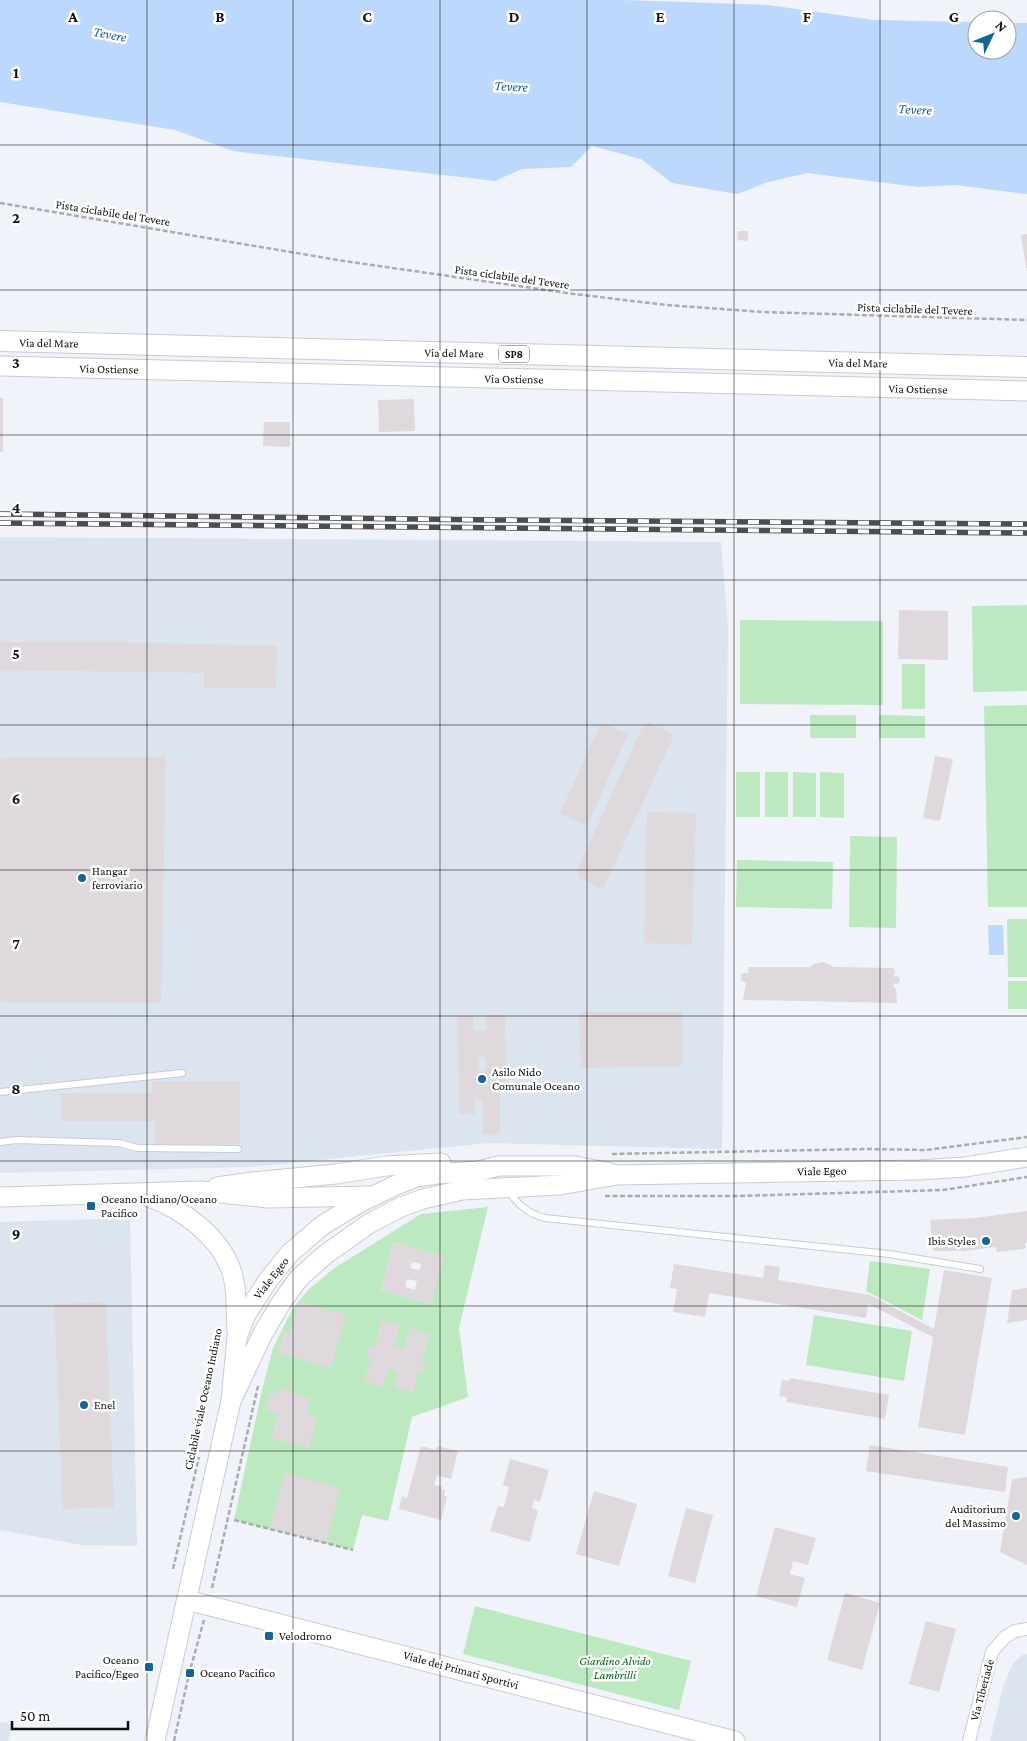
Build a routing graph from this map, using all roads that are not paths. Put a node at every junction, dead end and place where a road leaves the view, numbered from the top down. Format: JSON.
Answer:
{"nodes":[{"id":1,"x":0,"y":341,"type":"edge"},
{"id":2,"x":0,"y":366,"type":"edge"},
{"id":3,"x":1027,"y":368,"type":"edge"},
{"id":4,"x":1027,"y":391,"type":"edge"},
{"id":5,"x":182,"y":1073,"type":"dead end"},
{"id":6,"x":0,"y":1092,"type":"edge"},
{"id":7,"x":0,"y":1142,"type":"edge"},
{"id":8,"x":238,"y":1149,"type":"dead end"},
{"id":9,"x":1027,"y":1157,"type":"edge"},
{"id":10,"x":498,"y":1166,"type":"junction"},
{"id":11,"x":336,"y":1174,"type":"junction"},
{"id":12,"x":617,"y":1175,"type":"junction"},
{"id":13,"x":505,"y":1187,"type":"junction"},
{"id":14,"x":201,"y":1190,"type":"junction"},
{"id":15,"x":136,"y":1192,"type":"junction"},
{"id":16,"x":374,"y":1196,"type":"junction"},
{"id":17,"x":434,"y":1196,"type":"junction"},
{"id":18,"x":0,"y":1197,"type":"edge"},
{"id":19,"x":370,"y":1223,"type":"junction"},
{"id":20,"x":980,"y":1269,"type":"dead end"},
{"id":21,"x":237,"y":1337,"type":"junction"},
{"id":22,"x":231,"y":1402,"type":"junction"},
{"id":23,"x":187,"y":1600,"type":"junction"},
{"id":24,"x":1027,"y":1629,"type":"edge"},
{"id":25,"x":156,"y":1741,"type":"edge"},
{"id":26,"x":735,"y":1741,"type":"edge"},
{"id":27,"x":969,"y":1741,"type":"edge"}],
"edges":[{"from":1,"to":3,"type":"main road","name":"Via del Mare","number":"SP8"},
{"from":2,"to":4,"type":"main road","name":"Via Ostiense"},
{"from":5,"to":6,"type":"lane"},
{"from":7,"to":8,"type":"lane"},
{"from":9,"to":12,"type":"main road","name":"Viale Egeo"},
{"from":10,"to":11,"type":"main road"},
{"from":10,"to":12,"type":"main road","name":"Viale Egeo"},
{"from":10,"to":16,"type":"main road","name":"Viale Egeo"},
{"from":11,"to":14,"type":"main road"},
{"from":11,"to":16,"type":"main road"},
{"from":12,"to":13,"type":"main road","name":"Viale Egeo"},
{"from":13,"to":17,"type":"main road","name":"Viale Egeo"},
{"from":13,"to":20,"type":"lane"},
{"from":14,"to":15,"type":"main road"},
{"from":14,"to":16,"type":"main road"},
{"from":15,"to":18,"type":"main road"},
{"from":15,"to":21,"type":"main road"},
{"from":16,"to":17,"type":"main road","name":"Viale Egeo"},
{"from":16,"to":19,"type":"main road"},
{"from":16,"to":21,"type":"main road","name":"Viale Egeo"},
{"from":17,"to":19,"type":"main road","name":"Viale Egeo"},
{"from":19,"to":22,"type":"main road","name":"Viale Egeo"},
{"from":21,"to":22,"type":"main road","name":"Viale Egeo"},
{"from":22,"to":23,"type":"main road","name":"Viale Egeo"},
{"from":23,"to":25,"type":"main road","name":"Viale Egeo"},
{"from":23,"to":26,"type":"main road","name":"Viale dei Primati Sportivi"},
{"from":24,"to":27,"type":"street","name":"Via Tiberiade"}]}
